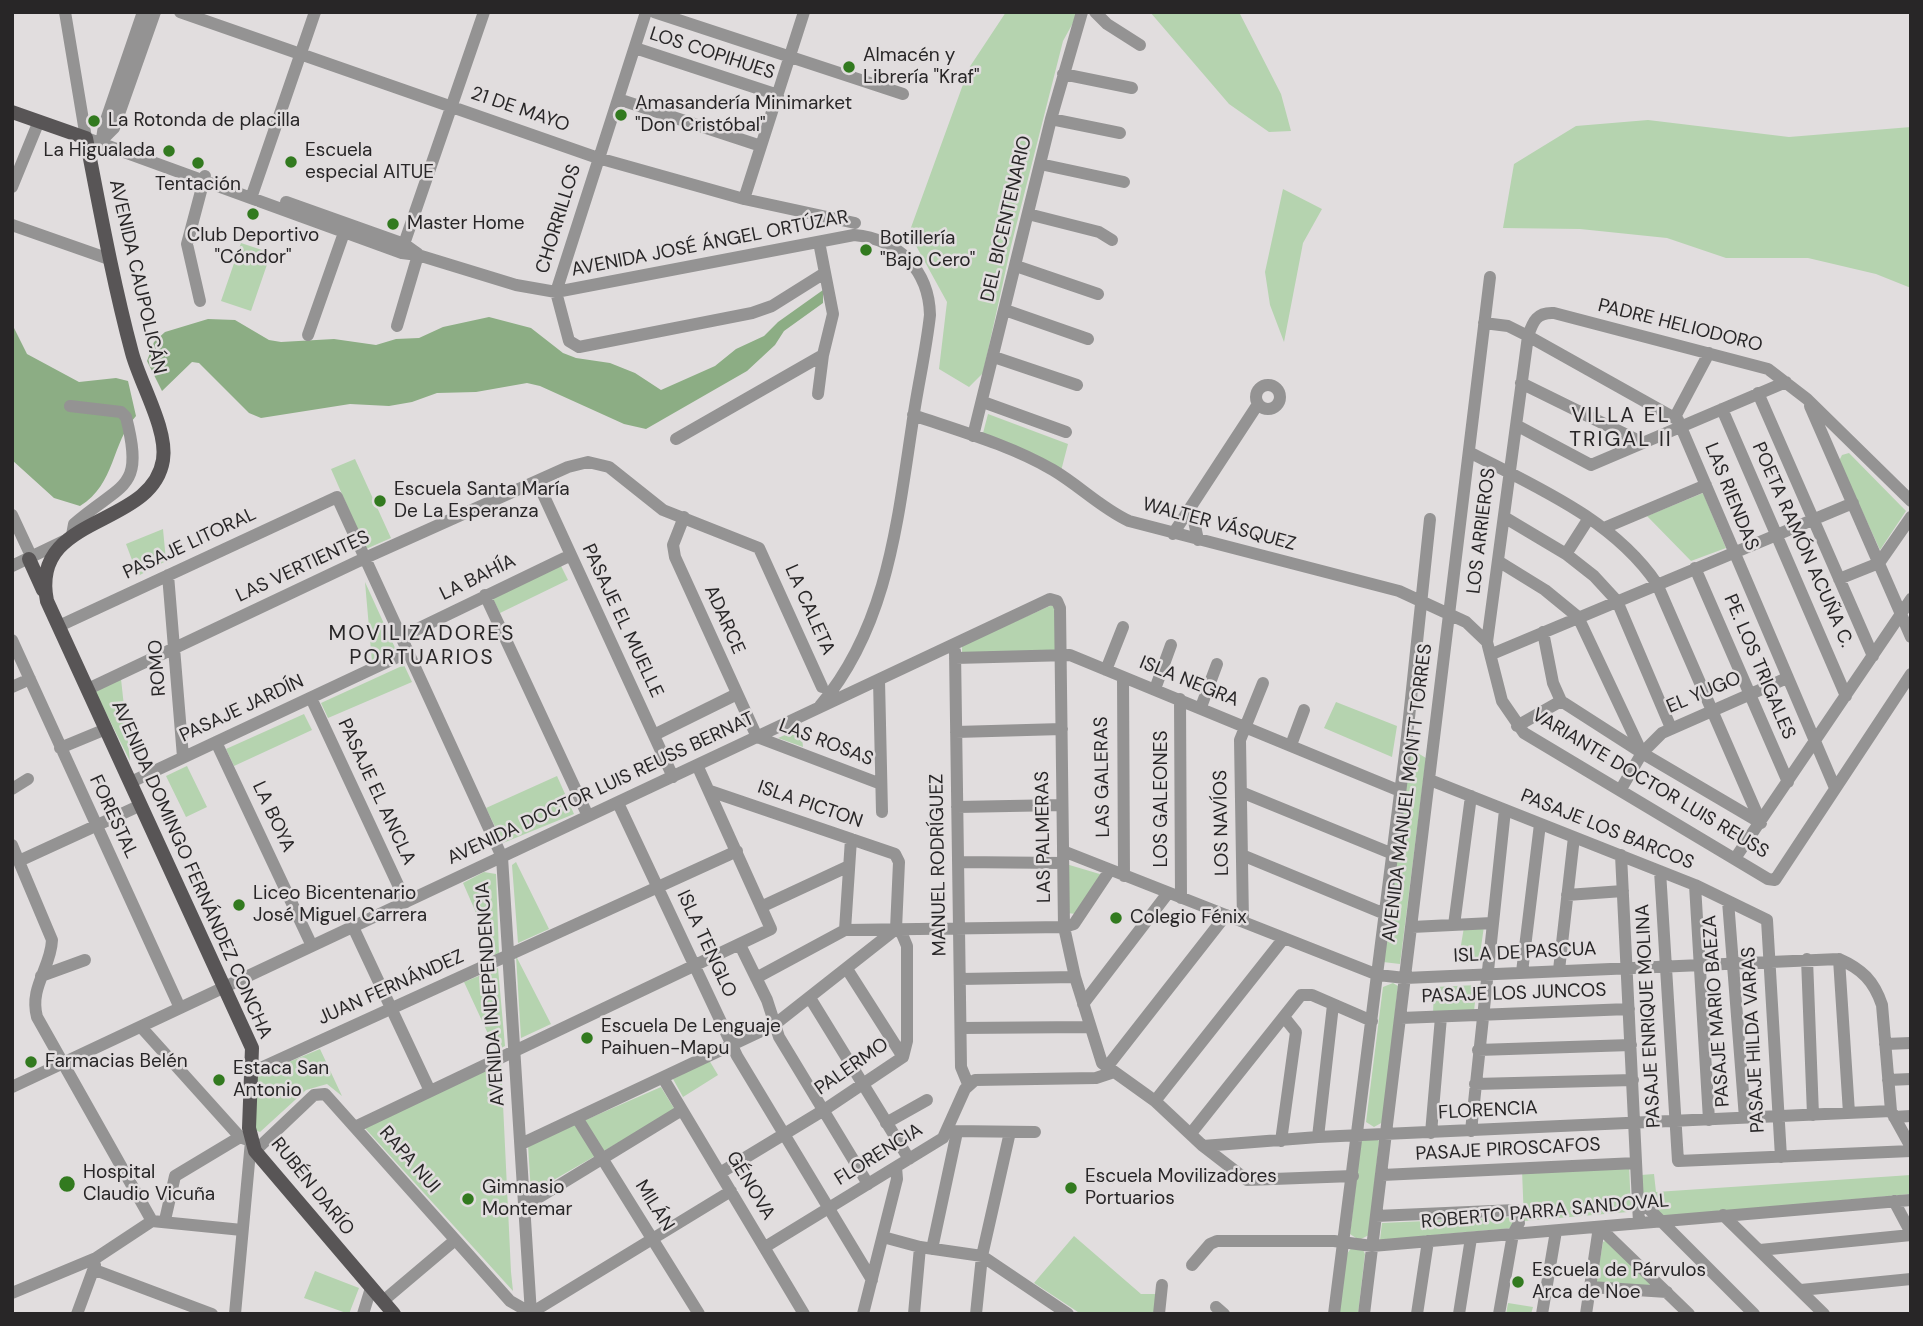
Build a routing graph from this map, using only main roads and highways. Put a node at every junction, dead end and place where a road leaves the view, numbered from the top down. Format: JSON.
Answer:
{"nodes":[{"id":1,"x":12,"y":112,"type":"edge"},
{"id":2,"x":86,"y":138,"type":"joint"},
{"id":3,"x":68,"y":538,"type":"joint"},
{"id":4,"x":30,"y":558,"type":"road end"},
{"id":5,"x":47,"y":601,"type":"junction"},
{"id":6,"x":248,"y":1143,"type":"joint"},
{"id":7,"x":394,"y":1314,"type":"edge"}],
"edges":[{"from":1,"to":2,"type":"main road","name":"AVENIDA JOSÉ ÁNGEL ORTÚZAR"},
{"from":2,"to":3,"type":"main road","name":"AVENIDA CAUPOLICÁN"},
{"from":3,"to":5,"type":"main road","name":"AVENIDA DOMINGO FERNÁNDEZ CONCHA"},
{"from":4,"to":5,"type":"main road"},
{"from":5,"to":6,"type":"main road","name":"AVENIDA DOMINGO FERNÁNDEZ CONCHA"},
{"from":6,"to":7,"type":"main road","name":"RUBÉN DARÍO"}]}
